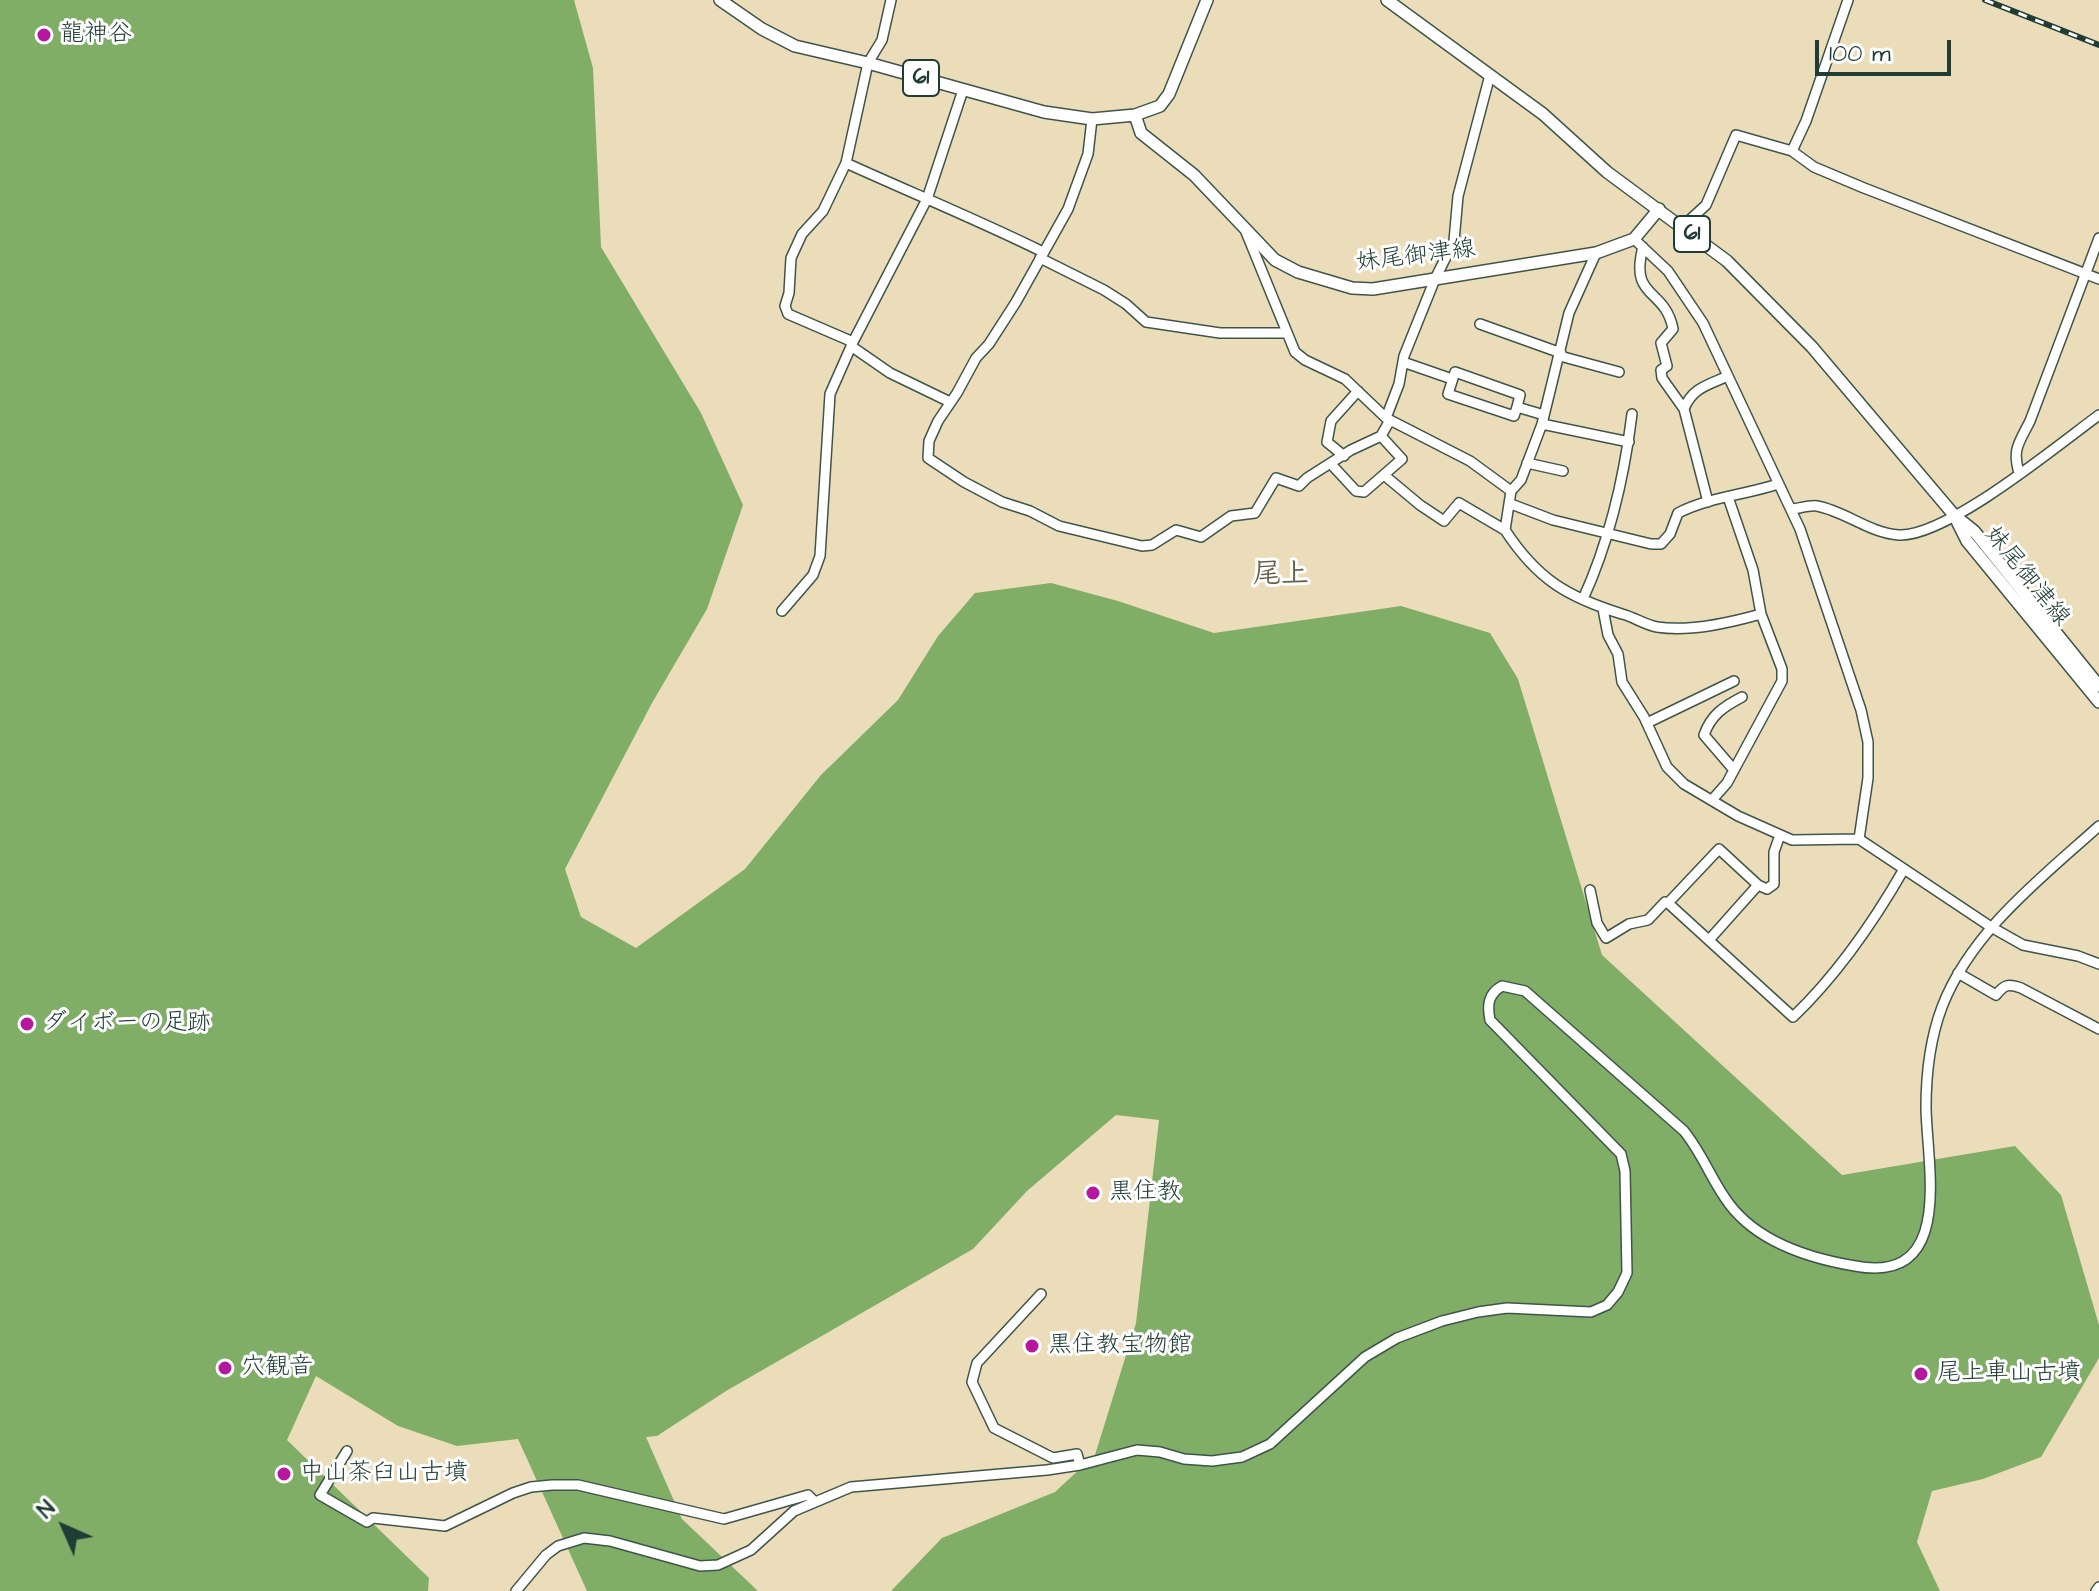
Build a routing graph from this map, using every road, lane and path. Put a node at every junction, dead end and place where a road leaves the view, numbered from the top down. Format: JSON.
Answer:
{"nodes":[{"id":1,"x":720,"y":0,"type":"edge"},
{"id":2,"x":891,"y":0,"type":"edge"},
{"id":3,"x":1207,"y":0,"type":"edge"},
{"id":4,"x":1387,"y":0,"type":"edge"},
{"id":5,"x":1848,"y":0,"type":"edge"},
{"id":6,"x":868,"y":63,"type":"junction"},
{"id":7,"x":1490,"y":75,"type":"junction"},
{"id":8,"x":963,"y":90,"type":"junction"},
{"id":9,"x":1135,"y":115,"type":"junction"},
{"id":10,"x":1092,"y":119,"type":"junction"},
{"id":11,"x":1792,"y":151,"type":"junction"},
{"id":12,"x":846,"y":163,"type":"junction"},
{"id":13,"x":927,"y":199,"type":"junction"},
{"id":14,"x":1659,"y":209,"type":"junction"},
{"id":15,"x":1682,"y":227,"type":"junction"},
{"id":16,"x":1246,"y":232,"type":"junction"},
{"id":17,"x":2099,"y":238,"type":"edge"},
{"id":18,"x":1638,"y":243,"type":"junction"},
{"id":19,"x":1596,"y":253,"type":"junction"},
{"id":20,"x":1041,"y":255,"type":"junction"},
{"id":21,"x":2086,"y":273,"type":"junction"},
{"id":22,"x":1435,"y":279,"type":"junction"},
{"id":23,"x":2099,"y":279,"type":"edge"},
{"id":24,"x":1480,"y":324,"type":"dead end"},
{"id":25,"x":1286,"y":333,"type":"junction"},
{"id":26,"x":852,"y":344,"type":"junction"},
{"id":27,"x":1560,"y":355,"type":"junction"},
{"id":28,"x":1403,"y":362,"type":"junction"},
{"id":29,"x":1619,"y":372,"type":"dead end"},
{"id":30,"x":1728,"y":376,"type":"junction"},
{"id":31,"x":1452,"y":379,"type":"junction"},
{"id":32,"x":1358,"y":391,"type":"junction"},
{"id":33,"x":950,"y":402,"type":"junction"},
{"id":34,"x":1517,"y":407,"type":"junction"},
{"id":35,"x":1684,"y":409,"type":"junction"},
{"id":36,"x":1632,"y":414,"type":"dead end"},
{"id":37,"x":2099,"y":415,"type":"edge"},
{"id":38,"x":1388,"y":419,"type":"junction"},
{"id":39,"x":1543,"y":420,"type":"junction"},
{"id":40,"x":1381,"y":436,"type":"junction"},
{"id":41,"x":1629,"y":442,"type":"junction"},
{"id":42,"x":1344,"y":456,"type":"junction"},
{"id":43,"x":1527,"y":463,"type":"junction"},
{"id":44,"x":1331,"y":464,"type":"junction"},
{"id":45,"x":1563,"y":471,"type":"dead end"},
{"id":46,"x":2019,"y":473,"type":"junction"},
{"id":47,"x":1384,"y":475,"type":"junction"},
{"id":48,"x":1778,"y":484,"type":"junction"},
{"id":49,"x":1511,"y":491,"type":"junction"},
{"id":50,"x":1728,"y":497,"type":"junction"},
{"id":51,"x":1708,"y":502,"type":"junction"},
{"id":52,"x":1511,"y":504,"type":"junction"},
{"id":53,"x":1793,"y":509,"type":"junction"},
{"id":54,"x":1954,"y":515,"type":"junction"},
{"id":55,"x":1505,"y":530,"type":"junction"},
{"id":56,"x":1608,"y":533,"type":"junction"},
{"id":57,"x":1583,"y":599,"type":"junction"},
{"id":58,"x":1603,"y":609,"type":"junction"},
{"id":59,"x":782,"y":611,"type":"dead end"},
{"id":60,"x":1761,"y":614,"type":"junction"},
{"id":61,"x":1734,"y":681,"type":"dead end"},
{"id":62,"x":2099,"y":686,"type":"edge"},
{"id":63,"x":1742,"y":697,"type":"dead end"},
{"id":64,"x":2099,"y":702,"type":"edge"},
{"id":65,"x":1647,"y":723,"type":"junction"},
{"id":66,"x":1734,"y":770,"type":"junction"},
{"id":67,"x":1712,"y":800,"type":"junction"},
{"id":68,"x":2099,"y":826,"type":"edge"},
{"id":69,"x":1780,"y":835,"type":"junction"},
{"id":70,"x":1859,"y":839,"type":"junction"},
{"id":71,"x":1904,"y":869,"type":"junction"},
{"id":72,"x":1758,"y":885,"type":"junction"},
{"id":73,"x":1590,"y":890,"type":"dead end"},
{"id":74,"x":1668,"y":903,"type":"junction"},
{"id":75,"x":1991,"y":927,"type":"junction"},
{"id":76,"x":1709,"y":940,"type":"junction"},
{"id":77,"x":2099,"y":964,"type":"edge"},
{"id":78,"x":1958,"y":973,"type":"junction"},
{"id":79,"x":2099,"y":1029,"type":"edge"},
{"id":80,"x":1041,"y":1294,"type":"dead end"},
{"id":81,"x":347,"y":1451,"type":"dead end"},
{"id":82,"x":1080,"y":1465,"type":"junction"},
{"id":83,"x":815,"y":1502,"type":"junction"},
{"id":84,"x":516,"y":1591,"type":"edge"}],
"edges":[{"from":1,"to":6,"type":"main road","number":"61"},
{"from":2,"to":6,"type":"street"},
{"from":3,"to":9,"type":"main road","number":"61"},
{"from":4,"to":7,"type":"main road","name":"妹尾御津線","number":"61"},
{"from":5,"to":11,"type":"street"},
{"from":6,"to":8,"type":"main road","number":"61"},
{"from":6,"to":12,"type":"street"},
{"from":7,"to":14,"type":"main road","name":"妹尾御津線","number":"61"},
{"from":7,"to":22,"type":"street"},
{"from":8,"to":10,"type":"main road","number":"61"},
{"from":8,"to":13,"type":"street"},
{"from":9,"to":10,"type":"main road","number":"61"},
{"from":9,"to":16,"type":"main road","name":"妹尾御津線","number":"61"},
{"from":10,"to":20,"type":"street"},
{"from":11,"to":15,"type":"street"},
{"from":11,"to":21,"type":"street"},
{"from":12,"to":13,"type":"street"},
{"from":12,"to":26,"type":"street"},
{"from":13,"to":20,"type":"street"},
{"from":13,"to":26,"type":"street"},
{"from":14,"to":15,"type":"main road","name":"妹尾御津線","number":"61"},
{"from":14,"to":18,"type":"main road","name":"妹尾御津線","number":"61"},
{"from":15,"to":54,"type":"main road","name":"妹尾御津線","number":"61"},
{"from":16,"to":22,"type":"main road","name":"妹尾御津線","number":"61"},
{"from":16,"to":25,"type":"street"},
{"from":17,"to":21,"type":"street"},
{"from":18,"to":19,"type":"main road","name":"妹尾御津線","number":"61"},
{"from":18,"to":30,"type":"street"},
{"from":18,"to":35,"type":"street"},
{"from":19,"to":22,"type":"main road","name":"妹尾御津線","number":"61"},
{"from":19,"to":27,"type":"street"},
{"from":20,"to":25,"type":"street"},
{"from":20,"to":33,"type":"street"},
{"from":21,"to":23,"type":"street"},
{"from":21,"to":46,"type":"street"},
{"from":22,"to":28,"type":"street"},
{"from":24,"to":27,"type":"street"},
{"from":25,"to":32,"type":"street"},
{"from":26,"to":33,"type":"street"},
{"from":26,"to":59,"type":"street"},
{"from":27,"to":29,"type":"street"},
{"from":27,"to":39,"type":"street"},
{"from":28,"to":31,"type":"street"},
{"from":28,"to":38,"type":"street"},
{"from":30,"to":35,"type":"street"},
{"from":30,"to":48,"type":"street"},
{"from":31,"to":34,"type":"street"},
{"from":31,"to":34,"type":"street"},
{"from":32,"to":38,"type":"street"},
{"from":32,"to":42,"type":"street"},
{"from":33,"to":44,"type":"street"},
{"from":34,"to":39,"type":"street"},
{"from":35,"to":51,"type":"street"},
{"from":36,"to":41,"type":"street"},
{"from":37,"to":46,"type":"street"},
{"from":38,"to":40,"type":"street"},
{"from":38,"to":49,"type":"street"},
{"from":39,"to":41,"type":"street"},
{"from":39,"to":43,"type":"street"},
{"from":40,"to":42,"type":"street"},
{"from":40,"to":47,"type":"street"},
{"from":41,"to":56,"type":"street"},
{"from":42,"to":44,"type":"street"},
{"from":43,"to":45,"type":"street"},
{"from":43,"to":49,"type":"street"},
{"from":44,"to":47,"type":"street"},
{"from":46,"to":54,"type":"street"},
{"from":47,"to":55,"type":"street"},
{"from":48,"to":50,"type":"street"},
{"from":48,"to":53,"type":"street"},
{"from":49,"to":52,"type":"street"},
{"from":50,"to":51,"type":"street"},
{"from":50,"to":60,"type":"street"},
{"from":51,"to":56,"type":"street"},
{"from":52,"to":55,"type":"street"},
{"from":52,"to":56,"type":"street"},
{"from":53,"to":54,"type":"street"},
{"from":53,"to":70,"type":"street"},
{"from":54,"to":62,"type":"main road","name":"妹尾御津線","number":"61"},
{"from":54,"to":64,"type":"main road","name":"妹尾御津線","number":"61"},
{"from":55,"to":57,"type":"street"},
{"from":56,"to":57,"type":"street"},
{"from":57,"to":58,"type":"street"},
{"from":58,"to":60,"type":"street"},
{"from":58,"to":65,"type":"street"},
{"from":60,"to":66,"type":"street"},
{"from":61,"to":65,"type":"street"},
{"from":63,"to":66,"type":"street"},
{"from":65,"to":67,"type":"street"},
{"from":66,"to":67,"type":"street"},
{"from":67,"to":69,"type":"street"},
{"from":68,"to":75,"type":"street"},
{"from":69,"to":70,"type":"street"},
{"from":69,"to":72,"type":"street"},
{"from":70,"to":71,"type":"street"},
{"from":71,"to":75,"type":"street"},
{"from":71,"to":76,"type":"street"},
{"from":72,"to":74,"type":"street"},
{"from":72,"to":76,"type":"street"},
{"from":73,"to":74,"type":"street"},
{"from":74,"to":76,"type":"street"},
{"from":75,"to":77,"type":"street"},
{"from":75,"to":78,"type":"street"},
{"from":78,"to":79,"type":"street"},
{"from":78,"to":82,"type":"street"},
{"from":80,"to":82,"type":"street"},
{"from":81,"to":83,"type":"street"},
{"from":82,"to":83,"type":"street"},
{"from":83,"to":84,"type":"street"}]}
